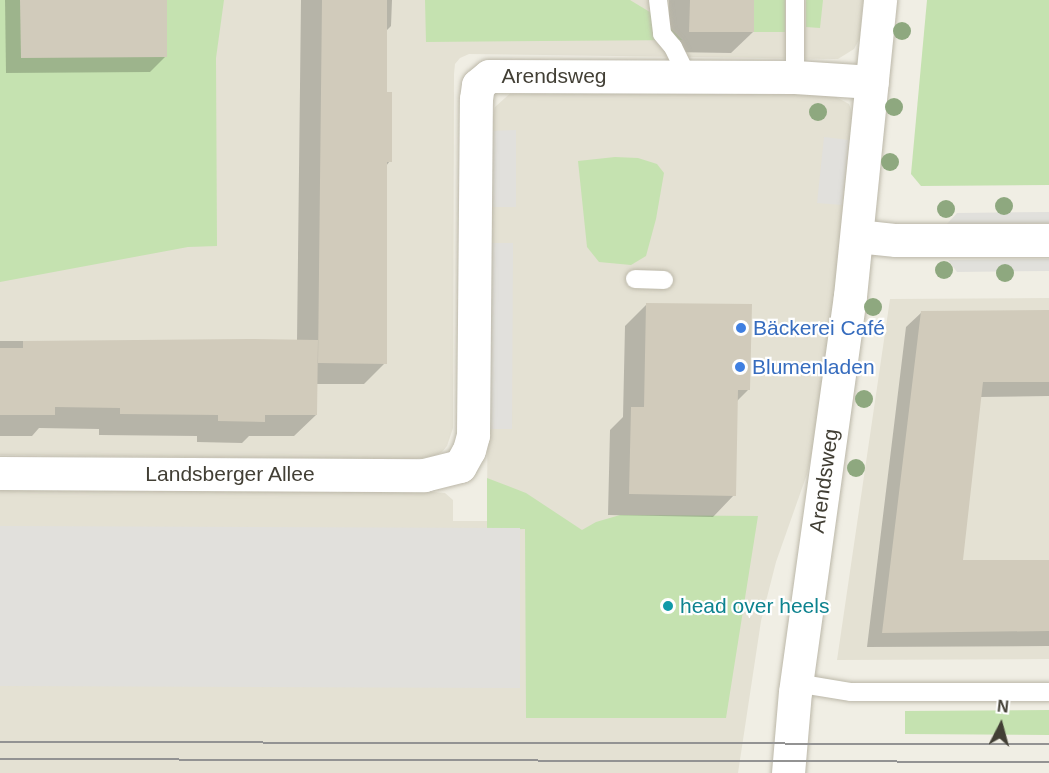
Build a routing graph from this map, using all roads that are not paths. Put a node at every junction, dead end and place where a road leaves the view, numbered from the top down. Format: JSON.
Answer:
{"nodes":[{"id":1,"x":658,"y":0,"type":"edge"},
{"id":2,"x":795,"y":0,"type":"edge"},
{"id":3,"x":880,"y":0,"type":"edge"},
{"id":4,"x":687,"y":76,"type":"junction"},
{"id":5,"x":795,"y":77,"type":"junction"},
{"id":6,"x":872,"y":82,"type":"junction"},
{"id":7,"x":857,"y":236,"type":"junction"},
{"id":8,"x":1049,"y":240,"type":"edge"},
{"id":9,"x":634,"y":279,"type":"dead end"},
{"id":10,"x":664,"y":280,"type":"dead end"},
{"id":11,"x":459,"y":466,"type":"joint"},
{"id":12,"x":0,"y":473,"type":"edge"},
{"id":13,"x":796,"y":683,"type":"junction"},
{"id":14,"x":1049,"y":692,"type":"edge"},
{"id":15,"x":788,"y":773,"type":"edge"}],
"edges":[{"from":1,"to":4,"type":"lane"},
{"from":2,"to":5,"type":"lane"},
{"from":3,"to":6,"type":"street","name":"Arendsweg"},
{"from":4,"to":5,"type":"street","name":"Arendsweg"},
{"from":4,"to":11,"type":"street","name":"Arendsweg"},
{"from":5,"to":6,"type":"street","name":"Arendsweg"},
{"from":6,"to":7,"type":"street","name":"Arendsweg"},
{"from":7,"to":8,"type":"street"},
{"from":7,"to":13,"type":"street","name":"Arendsweg"},
{"from":9,"to":10,"type":"lane"},
{"from":11,"to":12,"type":"street","name":"Landsberger Allee"},
{"from":13,"to":14,"type":"lane"},
{"from":13,"to":15,"type":"street","name":"Arendsweg"}]}
